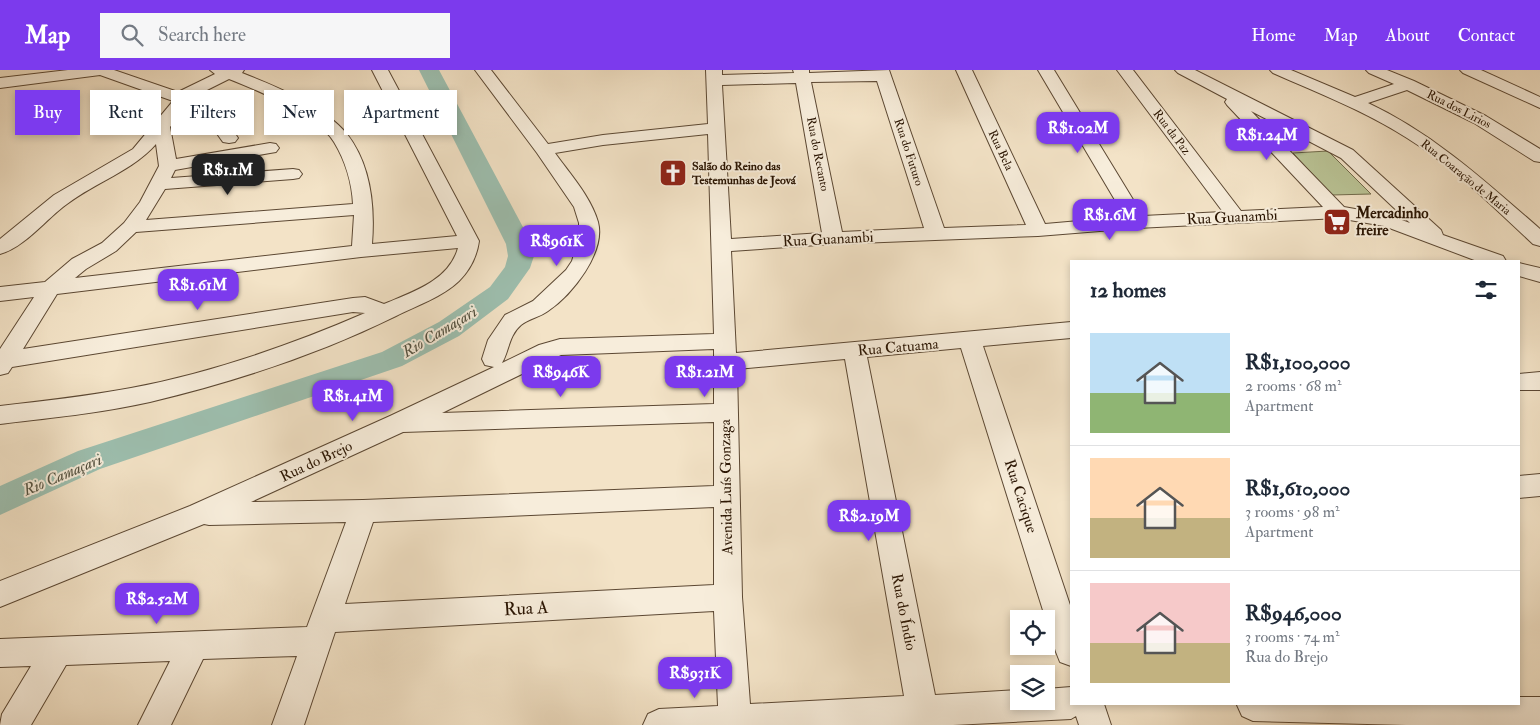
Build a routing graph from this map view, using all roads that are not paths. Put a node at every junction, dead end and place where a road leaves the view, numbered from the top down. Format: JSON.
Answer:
{"nodes":[{"id":1,"x":102,"y":70,"type":"edge"},
{"id":2,"x":380,"y":70,"type":"edge"},
{"id":3,"x":483,"y":70,"type":"edge"},
{"id":4,"x":964,"y":70,"type":"edge"},
{"id":5,"x":1046,"y":70,"type":"edge"},
{"id":6,"x":1125,"y":70,"type":"edge"},
{"id":7,"x":1182,"y":70,"type":"edge"},
{"id":8,"x":1278,"y":70,"type":"edge"},
{"id":9,"x":1374,"y":70,"type":"edge"},
{"id":10,"x":1468,"y":70,"type":"edge"},
{"id":11,"x":227,"y":71,"type":"edge"},
{"id":12,"x":882,"y":73,"type":"edge"},
{"id":13,"x":802,"y":74,"type":"edge"},
{"id":14,"x":714,"y":75,"type":"edge"},
{"id":15,"x":0,"y":83,"type":"edge"},
{"id":16,"x":1408,"y":84,"type":"junction"},
{"id":17,"x":1219,"y":88,"type":"junction"},
{"id":18,"x":196,"y":90,"type":"edge"},
{"id":19,"x":171,"y":95,"type":"edge"},
{"id":20,"x":1540,"y":103,"type":"edge"},
{"id":21,"x":1354,"y":104,"type":"junction"},
{"id":22,"x":171,"y":114,"type":"edge"},
{"id":23,"x":162,"y":127,"type":"junction"},
{"id":24,"x":715,"y":128,"type":"junction"},
{"id":25,"x":227,"y":135,"type":"edge"},
{"id":26,"x":229,"y":138,"type":"dead end"},
{"id":27,"x":270,"y":148,"type":"dead end"},
{"id":28,"x":544,"y":150,"type":"junction"},
{"id":29,"x":1540,"y":157,"type":"edge"},
{"id":30,"x":168,"y":166,"type":"junction"},
{"id":31,"x":293,"y":174,"type":"dead end"},
{"id":32,"x":160,"y":184,"type":"junction"},
{"id":33,"x":364,"y":209,"type":"junction"},
{"id":34,"x":1338,"y":212,"type":"junction"},
{"id":35,"x":1236,"y":217,"type":"junction"},
{"id":36,"x":1138,"y":222,"type":"junction"},
{"id":37,"x":131,"y":227,"type":"junction"},
{"id":38,"x":1038,"y":230,"type":"junction"},
{"id":39,"x":936,"y":234,"type":"junction"},
{"id":40,"x":833,"y":238,"type":"junction"},
{"id":41,"x":1540,"y":240,"type":"edge"},
{"id":42,"x":469,"y":241,"type":"junction"},
{"id":43,"x":1442,"y":242,"type":"junction"},
{"id":44,"x":720,"y":246,"type":"junction"},
{"id":45,"x":0,"y":248,"type":"edge"},
{"id":46,"x":361,"y":251,"type":"junction"},
{"id":47,"x":1493,"y":260,"type":"edge"},
{"id":48,"x":50,"y":289,"type":"junction"},
{"id":49,"x":0,"y":294,"type":"edge"},
{"id":50,"x":384,"y":312,"type":"junction"},
{"id":51,"x":1070,"y":330,"type":"edge"},
{"id":52,"x":970,"y":340,"type":"junction"},
{"id":53,"x":855,"y":350,"type":"junction"},
{"id":54,"x":724,"y":352,"type":"junction"},
{"id":55,"x":493,"y":359,"type":"dead end"},
{"id":56,"x":2,"y":364,"type":"edge"},
{"id":57,"x":1540,"y":381,"type":"edge"},
{"id":58,"x":1520,"y":382,"type":"edge"},
{"id":59,"x":724,"y":413,"type":"junction"},
{"id":60,"x":0,"y":415,"type":"edge"},
{"id":61,"x":399,"y":423,"type":"junction"},
{"id":62,"x":1540,"y":485,"type":"edge"},
{"id":63,"x":1520,"y":487,"type":"edge"},
{"id":64,"x":727,"y":496,"type":"junction"},
{"id":65,"x":363,"y":511,"type":"junction"},
{"id":66,"x":200,"y":514,"type":"junction"},
{"id":67,"x":0,"y":594,"type":"edge"},
{"id":68,"x":728,"y":596,"type":"junction"},
{"id":69,"x":321,"y":630,"type":"junction"},
{"id":70,"x":194,"y":646,"type":"junction"},
{"id":71,"x":1070,"y":649,"type":"edge"},
{"id":72,"x":57,"y":651,"type":"junction"},
{"id":73,"x":0,"y":653,"type":"edge"},
{"id":74,"x":1070,"y":703,"type":"edge"},
{"id":75,"x":1088,"y":705,"type":"edge"},
{"id":76,"x":1256,"y":711,"type":"edge"},
{"id":77,"x":1540,"y":713,"type":"edge"},
{"id":78,"x":1392,"y":717,"type":"edge"},
{"id":79,"x":923,"y":718,"type":"edge"},
{"id":80,"x":735,"y":723,"type":"edge"},
{"id":81,"x":13,"y":725,"type":"edge"},
{"id":82,"x":154,"y":725,"type":"edge"},
{"id":83,"x":288,"y":725,"type":"edge"},
{"id":84,"x":659,"y":725,"type":"edge"},
{"id":85,"x":1095,"y":725,"type":"edge"}],
"edges":[{"from":1,"to":15,"type":"street"},
{"from":1,"to":19,"type":"street"},
{"from":2,"to":42,"type":"street"},
{"from":3,"to":28,"type":"street"},
{"from":4,"to":38,"type":"street","name":"Rua Bela"},
{"from":5,"to":36,"type":"street"},
{"from":6,"to":35,"type":"street","name":"Rua da Paz"},
{"from":7,"to":17,"type":"street"},
{"from":8,"to":21,"type":"street","name":"Rua Coaração de Maria"},
{"from":9,"to":16,"type":"street","name":"Rua dos Lirios"},
{"from":10,"to":20,"type":"street"},
{"from":11,"to":18,"type":"street"},
{"from":11,"to":33,"type":"street"},
{"from":12,"to":13,"type":"street"},
{"from":12,"to":39,"type":"street","name":"Rua do Futuro"},
{"from":13,"to":14,"type":"street"},
{"from":13,"to":40,"type":"street","name":"Rua do Recanto"},
{"from":14,"to":24,"type":"street","name":"Avenida Luís Gonzaga"},
{"from":16,"to":21,"type":"street"},
{"from":16,"to":29,"type":"street","name":"Rua dos Lirios"},
{"from":17,"to":34,"type":"street"},
{"from":17,"to":43,"type":"street"},
{"from":21,"to":41,"type":"street","name":"Rua Coaração de Maria"},
{"from":22,"to":23,"type":"street"},
{"from":23,"to":30,"type":"street"},
{"from":23,"to":45,"type":"street"},
{"from":24,"to":28,"type":"street"},
{"from":24,"to":44,"type":"street","name":"Avenida Luís Gonzaga"},
{"from":25,"to":26,"type":"street"},
{"from":27,"to":30,"type":"street"},
{"from":28,"to":55,"type":"street"},
{"from":30,"to":32,"type":"street"},
{"from":31,"to":32,"type":"street"},
{"from":32,"to":37,"type":"street"},
{"from":33,"to":37,"type":"street"},
{"from":33,"to":46,"type":"street"},
{"from":34,"to":35,"type":"street","name":"Rua Guanambi"},
{"from":34,"to":43,"type":"street","name":"Rua Guanambi"},
{"from":35,"to":36,"type":"street","name":"Rua Guanambi"},
{"from":36,"to":38,"type":"street","name":"Rua Guanambi"},
{"from":37,"to":48,"type":"street"},
{"from":38,"to":39,"type":"street","name":"Rua Guanambi"},
{"from":39,"to":40,"type":"street","name":"Rua Guanambi"},
{"from":40,"to":44,"type":"street","name":"Rua Guanambi"},
{"from":42,"to":46,"type":"street"},
{"from":42,"to":50,"type":"street"},
{"from":43,"to":47,"type":"street","name":"Rua Guanambi"},
{"from":44,"to":54,"type":"street","name":"Avenida Luís Gonzaga"},
{"from":46,"to":48,"type":"street"},
{"from":48,"to":49,"type":"street"},
{"from":48,"to":56,"type":"street"},
{"from":50,"to":56,"type":"street"},
{"from":50,"to":60,"type":"street"},
{"from":51,"to":52,"type":"street","name":"Rua Catuama"},
{"from":52,"to":53,"type":"street","name":"Rua Catuama"},
{"from":52,"to":71,"type":"street","name":"Rua Cacique"},
{"from":53,"to":54,"type":"street","name":"Rua Catuama"},
{"from":53,"to":79,"type":"street","name":"Rua do Índio"},
{"from":54,"to":59,"type":"street","name":"Avenida Luís Gonzaga"},
{"from":54,"to":61,"type":"street","name":"Rua do Brejo"},
{"from":57,"to":58,"type":"street"},
{"from":59,"to":61,"type":"street"},
{"from":59,"to":64,"type":"street","name":"Avenida Luís Gonzaga"},
{"from":61,"to":66,"type":"street","name":"Rua do Brejo"},
{"from":62,"to":63,"type":"street"},
{"from":64,"to":65,"type":"street"},
{"from":64,"to":68,"type":"street","name":"Avenida Luís Gonzaga"},
{"from":65,"to":66,"type":"street"},
{"from":65,"to":69,"type":"street"},
{"from":66,"to":67,"type":"street","name":"Rua do Brejo"},
{"from":68,"to":69,"type":"street","name":"Rua A"},
{"from":68,"to":80,"type":"street","name":"Avenida Luís Gonzaga"},
{"from":69,"to":70,"type":"street","name":"Rua A"},
{"from":69,"to":83,"type":"street"},
{"from":70,"to":72,"type":"street","name":"Rua A"},
{"from":70,"to":82,"type":"street"},
{"from":72,"to":73,"type":"street","name":"Rua A"},
{"from":72,"to":81,"type":"street"},
{"from":74,"to":79,"type":"street"},
{"from":75,"to":85,"type":"street"},
{"from":76,"to":78,"type":"street"},
{"from":77,"to":78,"type":"street"},
{"from":79,"to":80,"type":"street"},
{"from":80,"to":84,"type":"street"}]}
